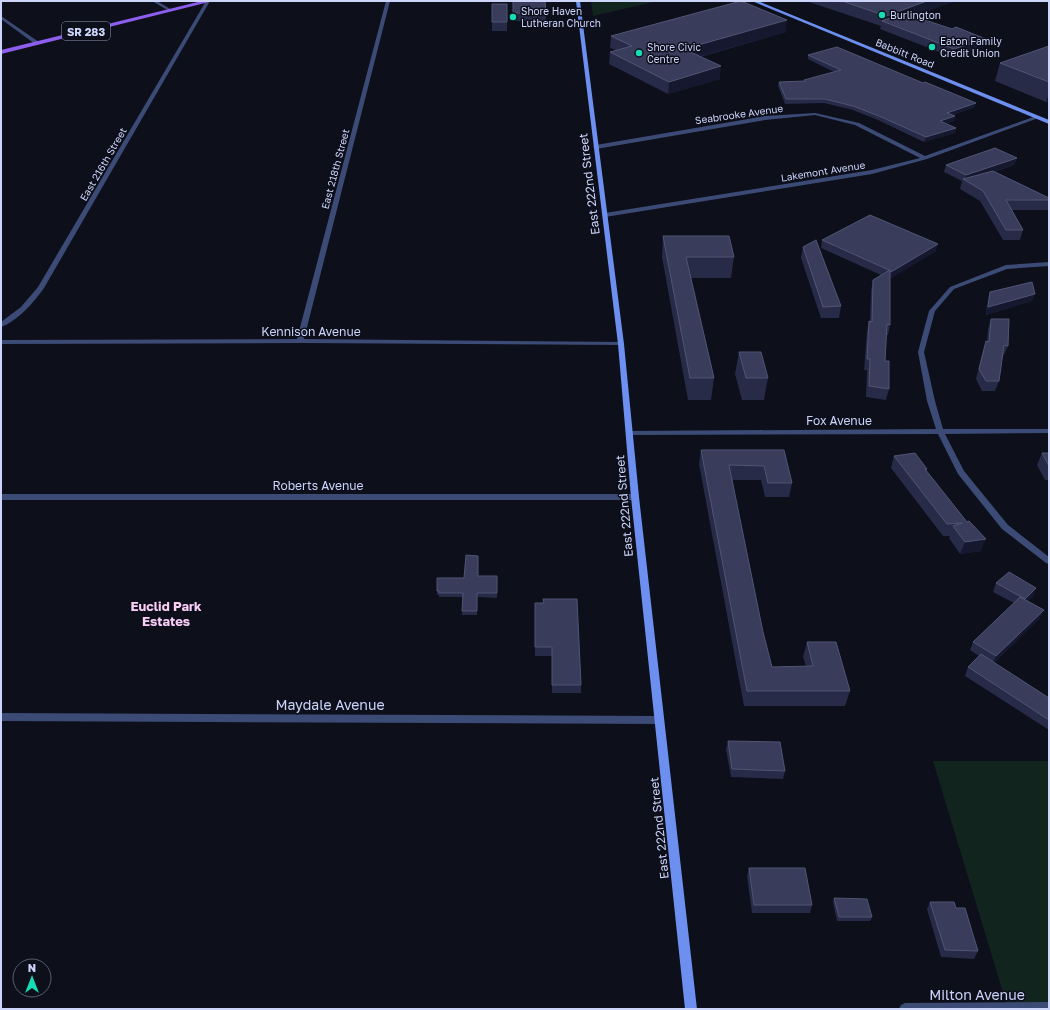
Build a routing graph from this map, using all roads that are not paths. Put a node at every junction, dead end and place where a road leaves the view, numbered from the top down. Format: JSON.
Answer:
{"nodes":[{"id":1,"x":154,"y":1,"type":"edge"},
{"id":2,"x":209,"y":1,"type":"edge"},
{"id":3,"x":388,"y":1,"type":"edge"},
{"id":4,"x":578,"y":1,"type":"edge"},
{"id":5,"x":754,"y":1,"type":"edge"},
{"id":6,"x":170,"y":10,"type":"junction"},
{"id":7,"x":1,"y":17,"type":"edge"},
{"id":8,"x":37,"y":43,"type":"junction"},
{"id":9,"x":1,"y":52,"type":"edge"},
{"id":10,"x":1038,"y":117,"type":"junction"},
{"id":11,"x":1049,"y":122,"type":"edge"},
{"id":12,"x":596,"y":147,"type":"junction"},
{"id":13,"x":925,"y":158,"type":"junction"},
{"id":14,"x":605,"y":215,"type":"junction"},
{"id":15,"x":1049,"y":264,"type":"edge"},
{"id":16,"x":1,"y":325,"type":"edge"},
{"id":17,"x":1,"y":342,"type":"edge"},
{"id":18,"x":300,"y":342,"type":"junction"},
{"id":19,"x":621,"y":344,"type":"junction"},
{"id":20,"x":940,"y":431,"type":"junction"},
{"id":21,"x":1049,"y":431,"type":"edge"},
{"id":22,"x":630,"y":433,"type":"junction"},
{"id":23,"x":1,"y":497,"type":"edge"},
{"id":24,"x":635,"y":497,"type":"junction"},
{"id":25,"x":1049,"y":561,"type":"edge"},
{"id":26,"x":1,"y":717,"type":"edge"},
{"id":27,"x":658,"y":720,"type":"junction"},
{"id":28,"x":1049,"y":1008,"type":"edge"},
{"id":29,"x":691,"y":1009,"type":"edge"},
{"id":30,"x":905,"y":1009,"type":"edge"}],
"edges":[{"from":1,"to":6,"type":"street"},
{"from":2,"to":6,"type":"main road","number":"SR 283"},
{"from":2,"to":16,"type":"street","name":"East 216th Street"},
{"from":3,"to":18,"type":"street","name":"East 218th Street"},
{"from":4,"to":12,"type":"street","name":"East 222nd Street"},
{"from":5,"to":10,"type":"street","name":"Babbitt Road"},
{"from":6,"to":8,"type":"main road","number":"SR 283"},
{"from":7,"to":8,"type":"street"},
{"from":8,"to":9,"type":"main road","number":"SR 283"},
{"from":10,"to":11,"type":"street","name":"Babbitt Road"},
{"from":10,"to":13,"type":"street","name":"Lakemont Avenue"},
{"from":12,"to":13,"type":"street","name":"Seabrooke Avenue"},
{"from":12,"to":14,"type":"street","name":"East 222nd Street"},
{"from":13,"to":14,"type":"street","name":"Lakemont Avenue"},
{"from":14,"to":19,"type":"street","name":"East 222nd Street"},
{"from":15,"to":20,"type":"street"},
{"from":17,"to":18,"type":"street","name":"Kennison Avenue"},
{"from":18,"to":19,"type":"street","name":"Kennison Avenue"},
{"from":19,"to":22,"type":"street","name":"East 222nd Street"},
{"from":20,"to":21,"type":"street","name":"Fox Avenue"},
{"from":20,"to":22,"type":"street","name":"Fox Avenue"},
{"from":20,"to":25,"type":"street"},
{"from":22,"to":24,"type":"street","name":"East 222nd Street"},
{"from":23,"to":24,"type":"street","name":"Roberts Avenue"},
{"from":24,"to":27,"type":"street","name":"East 222nd Street"},
{"from":26,"to":27,"type":"street","name":"Maydale Avenue"},
{"from":27,"to":29,"type":"street","name":"East 222nd Street"},
{"from":28,"to":30,"type":"street","name":"Milton Avenue"}]}
